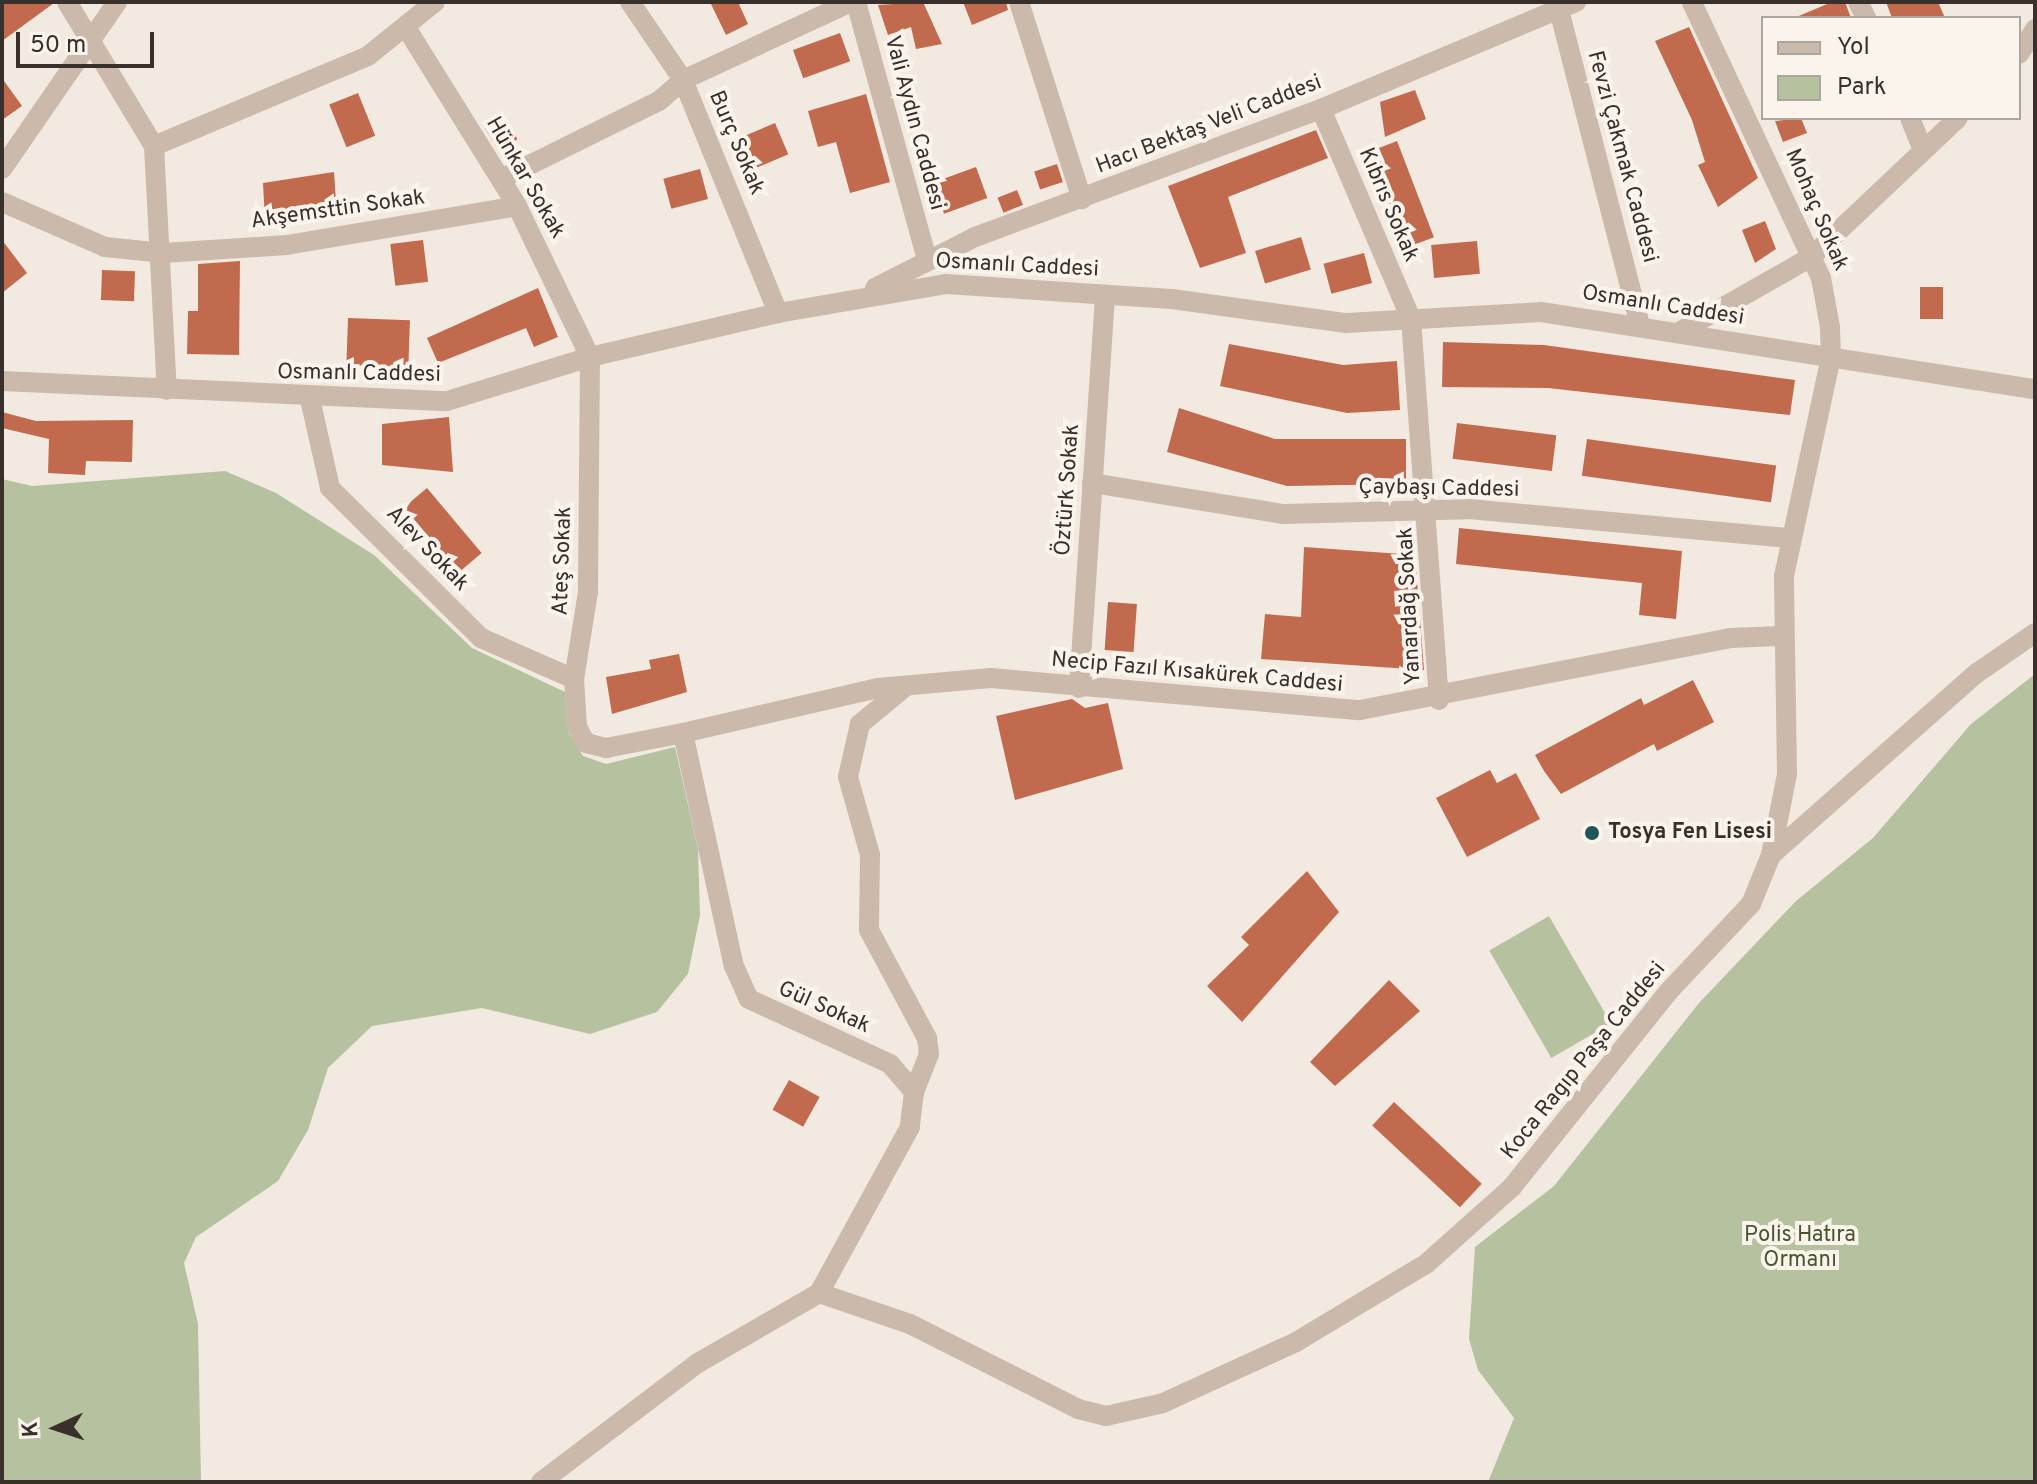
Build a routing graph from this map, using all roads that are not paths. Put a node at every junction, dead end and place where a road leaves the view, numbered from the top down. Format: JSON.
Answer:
{"nodes":[{"id":1,"x":67,"y":2,"type":"edge"},
{"id":2,"x":117,"y":2,"type":"edge"},
{"id":3,"x":435,"y":2,"type":"edge"},
{"id":4,"x":630,"y":2,"type":"edge"},
{"id":5,"x":853,"y":2,"type":"edge"},
{"id":6,"x":1019,"y":2,"type":"edge"},
{"id":7,"x":1692,"y":2,"type":"edge"},
{"id":8,"x":1565,"y":5,"type":"edge"},
{"id":9,"x":407,"y":29,"type":"junction"},
{"id":10,"x":2035,"y":29,"type":"edge"},
{"id":11,"x":93,"y":42,"type":"junction"},
{"id":12,"x":2021,"y":51,"type":"edge"},
{"id":13,"x":683,"y":80,"type":"junction"},
{"id":14,"x":1321,"y":109,"type":"junction"},
{"id":15,"x":1911,"y":120,"type":"edge"},
{"id":16,"x":1956,"y":120,"type":"edge"},
{"id":17,"x":154,"y":146,"type":"junction"},
{"id":18,"x":1923,"y":150,"type":"junction"},
{"id":19,"x":2,"y":169,"type":"edge"},
{"id":20,"x":501,"y":179,"type":"junction"},
{"id":21,"x":1082,"y":199,"type":"junction"},
{"id":22,"x":2,"y":202,"type":"edge"},
{"id":23,"x":517,"y":206,"type":"junction"},
{"id":24,"x":164,"y":253,"type":"junction"},
{"id":25,"x":926,"y":257,"type":"junction"},
{"id":26,"x":1811,"y":257,"type":"junction"},
{"id":27,"x":1105,"y":295,"type":"junction"},
{"id":28,"x":861,"y":296,"type":"junction"},
{"id":29,"x":778,"y":313,"type":"junction"},
{"id":30,"x":1411,"y":319,"type":"junction"},
{"id":31,"x":1640,"y":326,"type":"junction"},
{"id":32,"x":1681,"y":331,"type":"junction"},
{"id":33,"x":590,"y":357,"type":"junction"},
{"id":34,"x":1831,"y":357,"type":"junction"},
{"id":35,"x":2,"y":381,"type":"edge"},
{"id":36,"x":2035,"y":389,"type":"edge"},
{"id":37,"x":167,"y":390,"type":"junction"},
{"id":38,"x":310,"y":399,"type":"junction"},
{"id":39,"x":1092,"y":483,"type":"junction"},
{"id":40,"x":1429,"y":509,"type":"junction"},
{"id":41,"x":1787,"y":538,"type":"junction"},
{"id":42,"x":2035,"y":633,"type":"edge"},
{"id":43,"x":1783,"y":636,"type":"junction"},
{"id":44,"x":574,"y":679,"type":"junction"},
{"id":45,"x":906,"y":686,"type":"junction"},
{"id":46,"x":1079,"y":688,"type":"junction"},
{"id":47,"x":1439,"y":700,"type":"junction"},
{"id":48,"x":683,"y":733,"type":"junction"},
{"id":49,"x":606,"y":748,"type":"joint"},
{"id":50,"x":1771,"y":855,"type":"junction"},
{"id":51,"x":914,"y":1092,"type":"junction"},
{"id":52,"x":819,"y":1293,"type":"junction"},
{"id":53,"x":541,"y":1482,"type":"edge"}],
"edges":[{"from":1,"to":11,"type":"street"},
{"from":2,"to":11,"type":"street"},
{"from":3,"to":9,"type":"street"},
{"from":4,"to":13,"type":"street","name":"Burç Sokak"},
{"from":5,"to":13,"type":"street"},
{"from":5,"to":25,"type":"street","name":"Vali Aydın Caddesi"},
{"from":6,"to":21,"type":"street"},
{"from":7,"to":26,"type":"street","name":"Mohaç Sokak"},
{"from":8,"to":14,"type":"street","name":"Hacı Bektaş Veli Caddesi"},
{"from":8,"to":31,"type":"street","name":"Fevzi Çakmak Caddesi"},
{"from":9,"to":17,"type":"street"},
{"from":9,"to":20,"type":"street","name":"Hünkar Sokak"},
{"from":10,"to":12,"type":"street"},
{"from":11,"to":17,"type":"street"},
{"from":11,"to":19,"type":"street"},
{"from":13,"to":20,"type":"street"},
{"from":13,"to":29,"type":"street","name":"Burç Sokak"},
{"from":14,"to":21,"type":"street","name":"Hacı Bektaş Veli Caddesi"},
{"from":14,"to":30,"type":"street","name":"Kıbrıs Sokak"},
{"from":15,"to":18,"type":"street"},
{"from":16,"to":18,"type":"street"},
{"from":17,"to":24,"type":"street"},
{"from":18,"to":26,"type":"street"},
{"from":20,"to":23,"type":"street","name":"Hünkar Sokak"},
{"from":21,"to":25,"type":"street","name":"Hacı Bektaş Veli Caddesi"},
{"from":22,"to":24,"type":"street","name":"Akşemsttin Sokak"},
{"from":23,"to":24,"type":"street","name":"Akşemsttin Sokak"},
{"from":23,"to":33,"type":"street","name":"Hünkar Sokak"},
{"from":24,"to":37,"type":"street"},
{"from":25,"to":28,"type":"street","name":"Hacı Bektaş Veli Caddesi"},
{"from":26,"to":32,"type":"street"},
{"from":26,"to":34,"type":"street","name":"Mohaç Sokak"},
{"from":27,"to":28,"type":"street","name":"Osmanlı Caddesi"},
{"from":27,"to":30,"type":"street","name":"Osmanlı Caddesi"},
{"from":27,"to":39,"type":"street","name":"Öztürk Sokak"},
{"from":28,"to":29,"type":"street","name":"Osmanlı Caddesi"},
{"from":29,"to":33,"type":"street","name":"Osmanlı Caddesi"},
{"from":30,"to":31,"type":"street","name":"Osmanlı Caddesi"},
{"from":30,"to":40,"type":"street","name":"Yanardağ Sokak"},
{"from":31,"to":32,"type":"street","name":"Osmanlı Caddesi"},
{"from":32,"to":34,"type":"street","name":"Osmanlı Caddesi"},
{"from":33,"to":38,"type":"street","name":"Osmanlı Caddesi"},
{"from":33,"to":44,"type":"street","name":"Ateş Sokak"},
{"from":34,"to":36,"type":"street","name":"Osmanlı Caddesi"},
{"from":34,"to":41,"type":"street","name":"Koca Ragıp Paşa Caddesi"},
{"from":35,"to":37,"type":"street","name":"Osmanlı Caddesi"},
{"from":37,"to":38,"type":"street","name":"Osmanlı Caddesi"},
{"from":38,"to":44,"type":"street","name":"Alev Sokak"},
{"from":39,"to":40,"type":"street","name":"Çaybaşı Caddesi"},
{"from":39,"to":46,"type":"street","name":"Öztürk Sokak"},
{"from":40,"to":41,"type":"street","name":"Çaybaşı Caddesi"},
{"from":40,"to":47,"type":"street","name":"Yanardağ Sokak"},
{"from":41,"to":43,"type":"street","name":"Koca Ragıp Paşa Caddesi"},
{"from":42,"to":50,"type":"street"},
{"from":43,"to":47,"type":"street","name":"Necip Fazıl Kısakürek Caddesi"},
{"from":43,"to":50,"type":"street","name":"Koca Ragıp Paşa Caddesi"},
{"from":44,"to":49,"type":"street","name":"Ateş Sokak"},
{"from":45,"to":46,"type":"street","name":"Necip Fazıl Kısakürek Caddesi"},
{"from":45,"to":48,"type":"street","name":"Necip Fazıl Kısakürek Caddesi"},
{"from":45,"to":51,"type":"street"},
{"from":46,"to":47,"type":"street","name":"Necip Fazıl Kısakürek Caddesi"},
{"from":48,"to":49,"type":"street","name":"Necip Fazıl Kısakürek Caddesi"},
{"from":48,"to":51,"type":"street","name":"Gül Sokak"},
{"from":50,"to":52,"type":"street","name":"Koca Ragıp Paşa Caddesi"},
{"from":51,"to":52,"type":"street"},
{"from":52,"to":53,"type":"street"}]}
